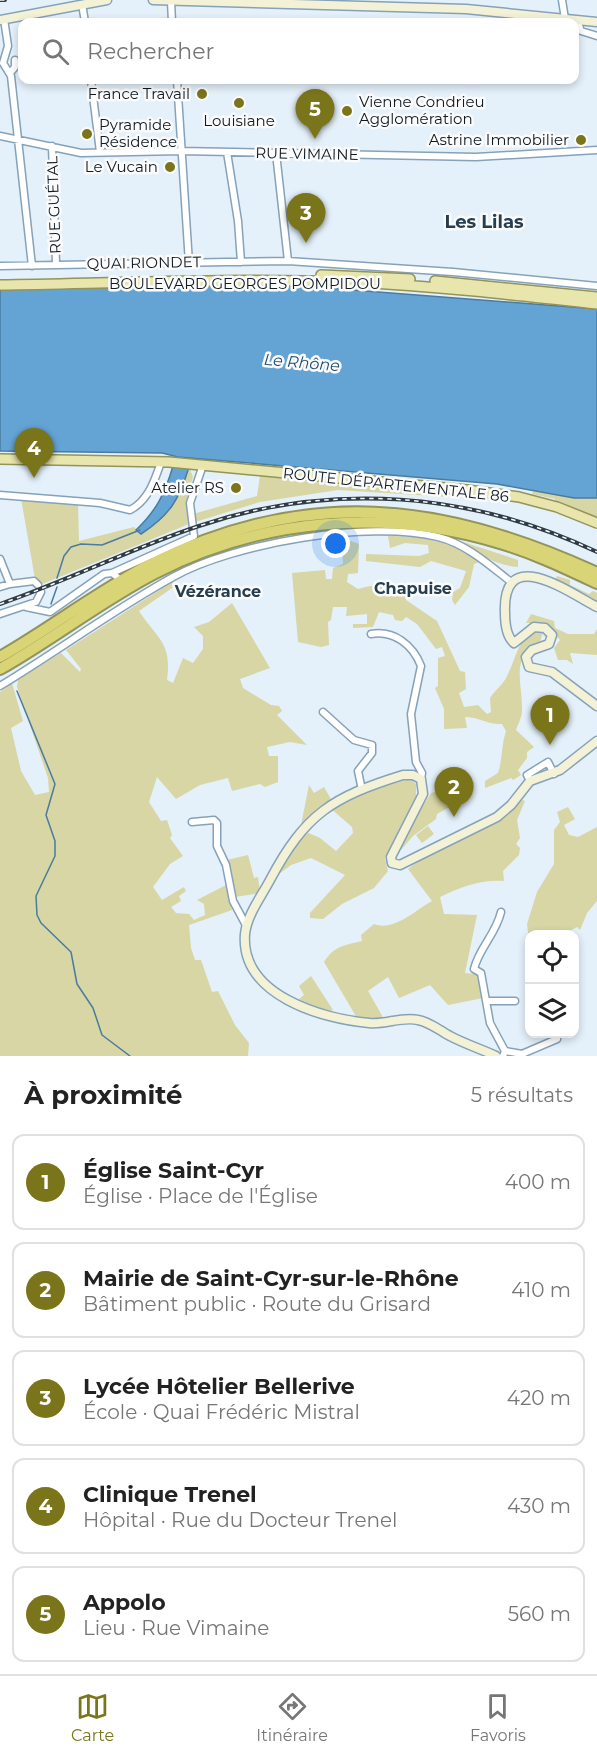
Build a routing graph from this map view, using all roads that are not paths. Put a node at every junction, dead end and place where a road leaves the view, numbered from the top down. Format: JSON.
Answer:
{"nodes":[{"id":1,"x":107,"y":0,"type":"edge"},
{"id":2,"x":153,"y":0,"type":"edge"},
{"id":3,"x":562,"y":0,"type":"edge"},
{"id":4,"x":171,"y":1,"type":"edge"},
{"id":5,"x":82,"y":4,"type":"junction"},
{"id":6,"x":84,"y":18,"type":"edge"},
{"id":7,"x":172,"y":18,"type":"edge"},
{"id":8,"x":555,"y":18,"type":"edge"},
{"id":9,"x":565,"y":18,"type":"edge"},
{"id":10,"x":2,"y":20,"type":"edge"},
{"id":11,"x":579,"y":20,"type":"edge"},
{"id":12,"x":597,"y":22,"type":"edge"},
{"id":13,"x":579,"y":24,"type":"edge"},
{"id":14,"x":597,"y":36,"type":"edge"},
{"id":15,"x":15,"y":60,"type":"dead end"},
{"id":16,"x":11,"y":75,"type":"junction"},
{"id":17,"x":92,"y":84,"type":"edge"},
{"id":18,"x":177,"y":84,"type":"edge"},
{"id":19,"x":0,"y":136,"type":"edge"},
{"id":20,"x":18,"y":138,"type":"junction"},
{"id":21,"x":52,"y":146,"type":"junction"},
{"id":22,"x":597,"y":150,"type":"edge"},
{"id":23,"x":181,"y":151,"type":"junction"},
{"id":24,"x":100,"y":152,"type":"junction"},
{"id":25,"x":227,"y":152,"type":"junction"},
{"id":26,"x":276,"y":153,"type":"junction"},
{"id":27,"x":288,"y":261,"type":"junction"},
{"id":28,"x":189,"y":262,"type":"junction"},
{"id":29,"x":241,"y":262,"type":"junction"},
{"id":30,"x":56,"y":264,"type":"junction"},
{"id":31,"x":0,"y":266,"type":"edge"},
{"id":32,"x":32,"y":266,"type":"junction"},
{"id":33,"x":0,"y":278,"type":"edge"},
{"id":34,"x":0,"y":285,"type":"edge"},
{"id":35,"x":597,"y":286,"type":"edge"},
{"id":36,"x":597,"y":297,"type":"edge"},
{"id":37,"x":597,"y":304,"type":"edge"},
{"id":38,"x":0,"y":459,"type":"edge"},
{"id":39,"x":165,"y":462,"type":"junction"},
{"id":40,"x":203,"y":465,"type":"junction"},
{"id":41,"x":0,"y":495,"type":"edge"},
{"id":42,"x":597,"y":523,"type":"edge"},
{"id":43,"x":0,"y":559,"type":"edge"},
{"id":44,"x":597,"y":573,"type":"edge"},
{"id":45,"x":511,"y":582,"type":"junction"},
{"id":46,"x":597,"y":583,"type":"edge"},
{"id":47,"x":10,"y":584,"type":"junction"},
{"id":48,"x":0,"y":586,"type":"edge"},
{"id":49,"x":26,"y":607,"type":"junction"},
{"id":50,"x":597,"y":607,"type":"edge"},
{"id":51,"x":0,"y":614,"type":"edge"},
{"id":52,"x":371,"y":634,"type":"dead end"},
{"id":53,"x":0,"y":657,"type":"edge"},
{"id":54,"x":0,"y":669,"type":"edge"},
{"id":55,"x":0,"y":686,"type":"edge"},
{"id":56,"x":597,"y":706,"type":"edge"},
{"id":57,"x":323,"y":712,"type":"dead end"},
{"id":58,"x":597,"y":741,"type":"edge"},
{"id":59,"x":421,"y":779,"type":"junction"},
{"id":60,"x":362,"y":790,"type":"junction"},
{"id":61,"x":192,"y":822,"type":"dead end"},
{"id":62,"x":501,"y":912,"type":"dead end"},
{"id":63,"x":247,"y":927,"type":"junction"},
{"id":64,"x":486,"y":1001,"type":"junction"},
{"id":65,"x":515,"y":1001,"type":"dead end"},
{"id":66,"x":557,"y":1039,"type":"dead end"},
{"id":67,"x":504,"y":1053,"type":"edge"},
{"id":68,"x":496,"y":1056,"type":"edge"}],
"edges":[{"from":1,"to":5,"type":"street"},
{"from":2,"to":4,"type":"street"},
{"from":3,"to":9,"type":"street"},
{"from":4,"to":7,"type":"street"},
{"from":4,"to":8,"type":"street"},
{"from":5,"to":6,"type":"street"},
{"from":5,"to":10,"type":"street"},
{"from":10,"to":16,"type":"street"},
{"from":11,"to":12,"type":"street"},
{"from":13,"to":14,"type":"street"},
{"from":15,"to":16,"type":"street"},
{"from":16,"to":20,"type":"street"},
{"from":17,"to":24,"type":"street"},
{"from":18,"to":23,"type":"street"},
{"from":19,"to":20,"type":"street","name":"RUE VIMAINE"},
{"from":20,"to":21,"type":"street","name":"RUE VIMAINE"},
{"from":20,"to":32,"type":"street"},
{"from":21,"to":24,"type":"street","name":"RUE VIMAINE"},
{"from":21,"to":30,"type":"street","name":"RUE GUÉTAL"},
{"from":22,"to":26,"type":"street","name":"RUE VIMAINE"},
{"from":23,"to":24,"type":"street","name":"RUE VIMAINE"},
{"from":23,"to":25,"type":"street","name":"RUE VIMAINE"},
{"from":23,"to":28,"type":"street"},
{"from":25,"to":26,"type":"street","name":"RUE VIMAINE"},
{"from":25,"to":29,"type":"street"},
{"from":26,"to":27,"type":"street"},
{"from":27,"to":29,"type":"street","name":"QUAI RIONDET"},
{"from":27,"to":35,"type":"street","name":"QUAI RIONDET"},
{"from":28,"to":29,"type":"street","name":"QUAI RIONDET"},
{"from":28,"to":30,"type":"street","name":"QUAI RIONDET"},
{"from":30,"to":32,"type":"street","name":"QUAI RIONDET"},
{"from":31,"to":32,"type":"street","name":"QUAI RIONDET"},
{"from":33,"to":36,"type":"main road","name":"BOULEVARD GEORGES POMPIDOU"},
{"from":34,"to":37,"type":"main road","name":"BOULEVARD GEORGES POMPIDOU"},
{"from":38,"to":39,"type":"main road","name":"ROUTE DÉPARTEMENTALE 86"},
{"from":39,"to":40,"type":"main road","name":"ROUTE DÉPARTEMENTALE 86"},
{"from":39,"to":41,"type":"street"},
{"from":40,"to":42,"type":"main road","name":"ROUTE DÉPARTEMENTALE 86"},
{"from":40,"to":49,"type":"street"},
{"from":43,"to":47,"type":"street"},
{"from":44,"to":53,"type":"highway"},
{"from":45,"to":50,"type":"street"},
{"from":45,"to":55,"type":"street"},
{"from":45,"to":56,"type":"street"},
{"from":46,"to":54,"type":"highway"},
{"from":47,"to":48,"type":"street"},
{"from":47,"to":49,"type":"street"},
{"from":49,"to":51,"type":"street"},
{"from":52,"to":59,"type":"street"},
{"from":57,"to":60,"type":"street"},
{"from":58,"to":59,"type":"street"},
{"from":59,"to":60,"type":"street"},
{"from":60,"to":63,"type":"street"},
{"from":61,"to":63,"type":"street"},
{"from":62,"to":64,"type":"street"},
{"from":63,"to":68,"type":"street"},
{"from":64,"to":65,"type":"street"},
{"from":64,"to":67,"type":"street"},
{"from":66,"to":67,"type":"street"}]}
